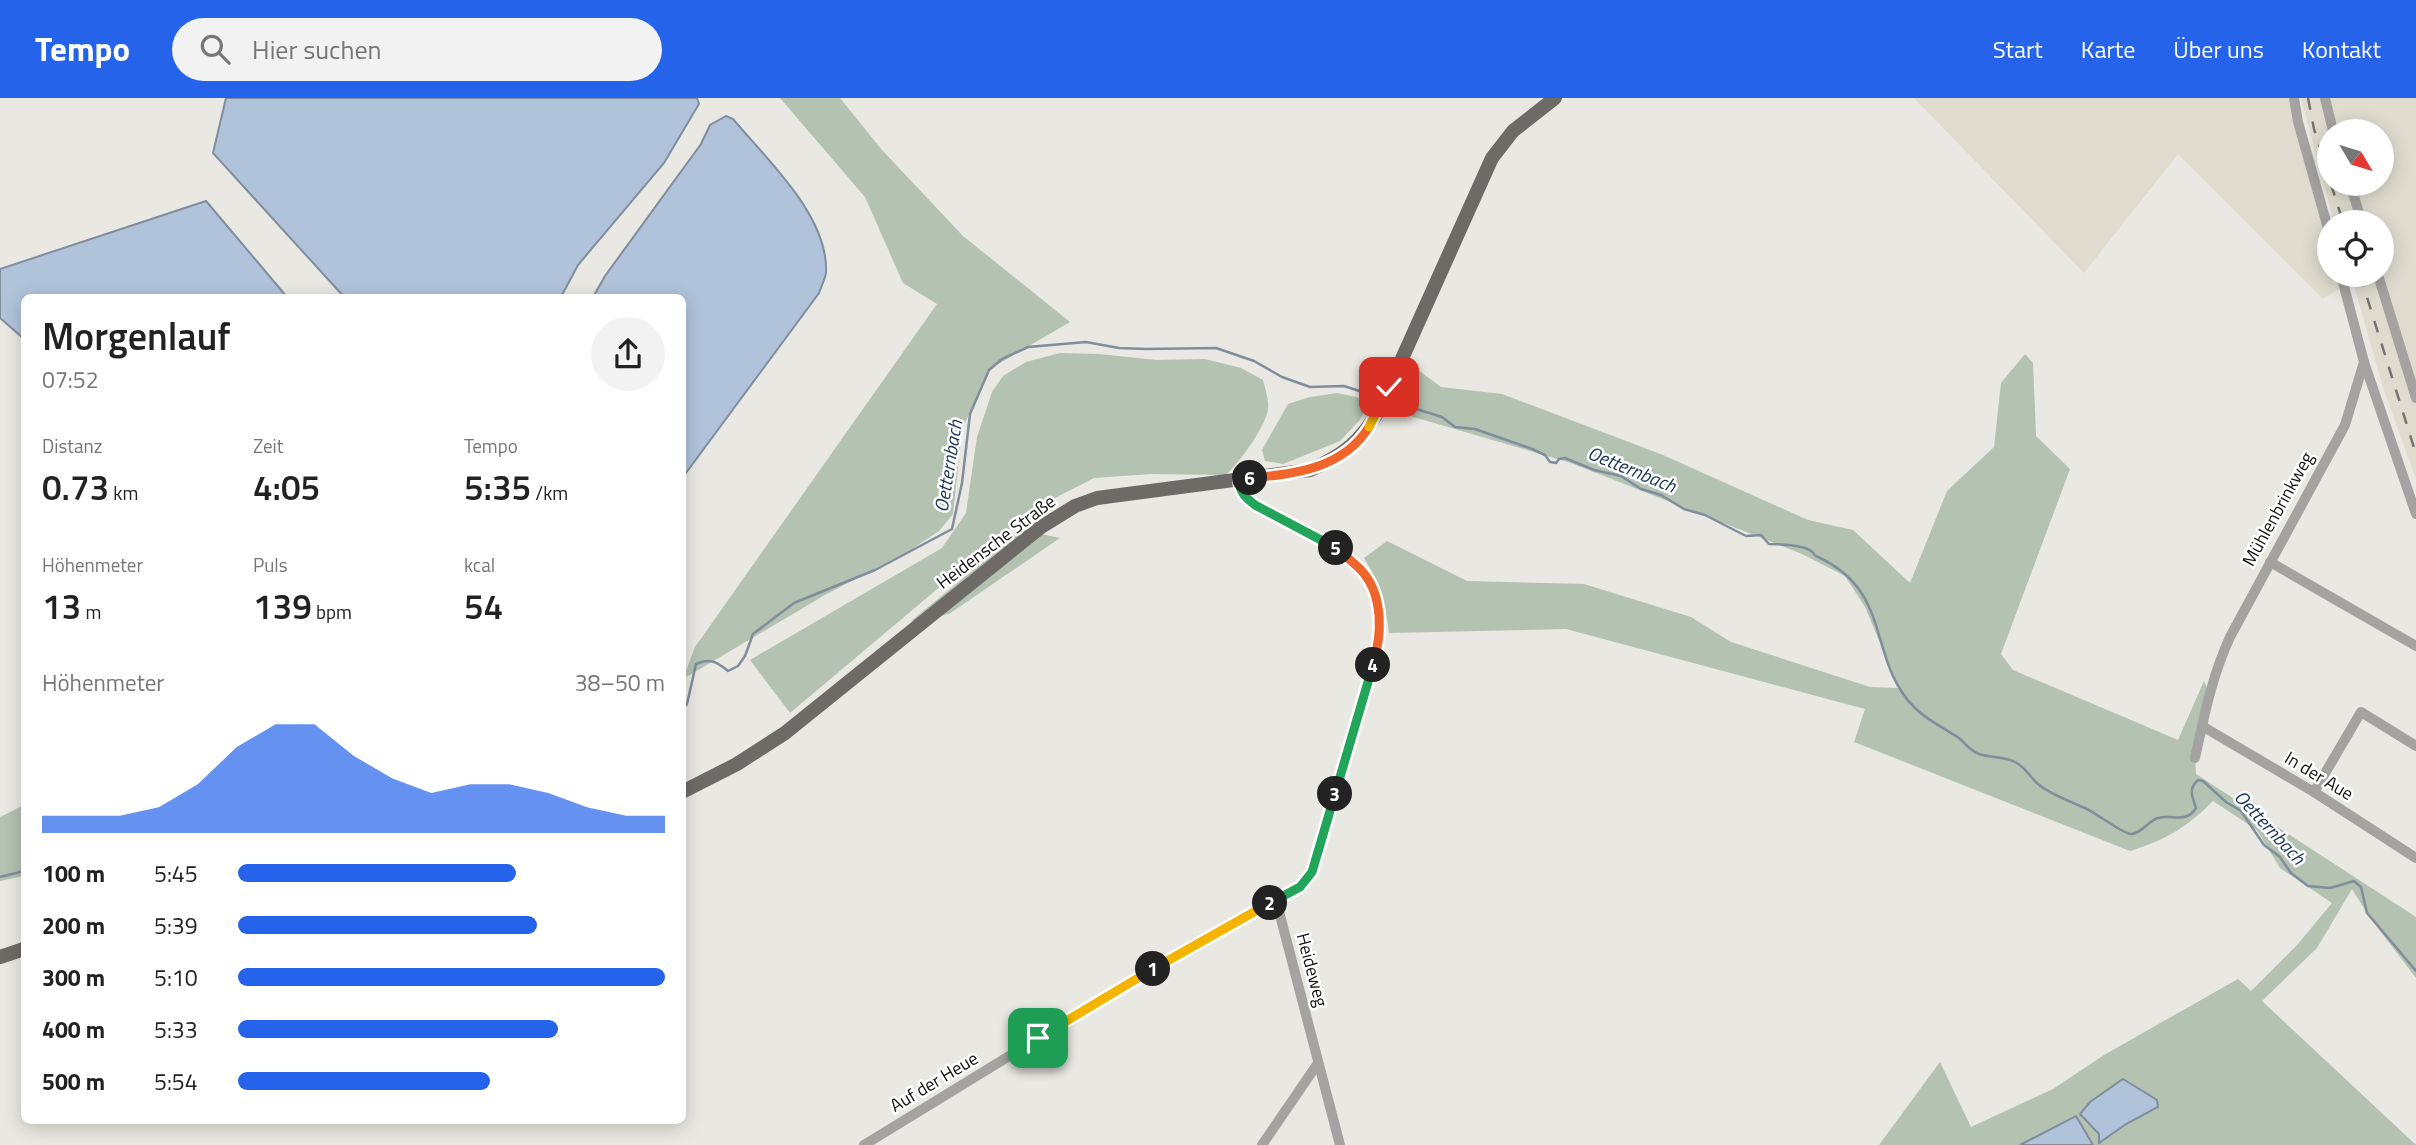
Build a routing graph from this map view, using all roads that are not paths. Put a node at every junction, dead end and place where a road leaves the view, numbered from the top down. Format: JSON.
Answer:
{"nodes":[{"id":1,"x":1555,"y":98,"type":"edge"},
{"id":2,"x":2294,"y":98,"type":"edge"},
{"id":3,"x":2325,"y":98,"type":"edge"},
{"id":4,"x":2330,"y":119,"type":"edge"},
{"id":5,"x":2323,"y":210,"type":"edge"},
{"id":6,"x":2344,"y":287,"type":"edge"},
{"id":7,"x":2382,"y":287,"type":"edge"},
{"id":8,"x":2364,"y":362,"type":"junction"},
{"id":9,"x":2416,"y":398,"type":"edge"},
{"id":10,"x":1239,"y":480,"type":"junction"},
{"id":11,"x":2416,"y":514,"type":"edge"},
{"id":12,"x":2270,"y":562,"type":"junction"},
{"id":13,"x":2416,"y":646,"type":"edge"},
{"id":14,"x":2202,"y":726,"type":"junction"},
{"id":15,"x":2416,"y":746,"type":"edge"},
{"id":16,"x":2195,"y":758,"type":"dead end"},
{"id":17,"x":686,"y":790,"type":"edge"},
{"id":18,"x":2314,"y":792,"type":"junction"},
{"id":19,"x":2416,"y":858,"type":"edge"},
{"id":20,"x":1276,"y":900,"type":"junction"},
{"id":21,"x":21,"y":951,"type":"edge"},
{"id":22,"x":0,"y":957,"type":"edge"},
{"id":23,"x":1318,"y":1063,"type":"junction"},
{"id":24,"x":864,"y":1145,"type":"edge"},
{"id":25,"x":1262,"y":1145,"type":"edge"},
{"id":26,"x":1340,"y":1145,"type":"edge"}],
"edges":[{"from":1,"to":10,"type":"main road","name":"Heidensche Straße"},
{"from":2,"to":5,"type":"street"},
{"from":3,"to":4,"type":"street"},
{"from":6,"to":8,"type":"street"},
{"from":7,"to":9,"type":"street"},
{"from":8,"to":11,"type":"street"},
{"from":8,"to":12,"type":"street","name":"Mühlenbrinkweg"},
{"from":10,"to":17,"type":"main road","name":"Heidensche Straße"},
{"from":10,"to":20,"type":"street"},
{"from":12,"to":13,"type":"street"},
{"from":12,"to":14,"type":"street","name":"Mühlenbrinkweg"},
{"from":14,"to":16,"type":"street","name":"Mühlenbrinkweg"},
{"from":14,"to":18,"type":"street","name":"In der Aue"},
{"from":15,"to":18,"type":"street"},
{"from":18,"to":19,"type":"street","name":"In der Aue"},
{"from":20,"to":23,"type":"street","name":"Heideweg"},
{"from":20,"to":24,"type":"street","name":"Auf der Heue"},
{"from":21,"to":22,"type":"main road"},
{"from":23,"to":25,"type":"street"},
{"from":23,"to":26,"type":"street","name":"Heideweg"}]}
